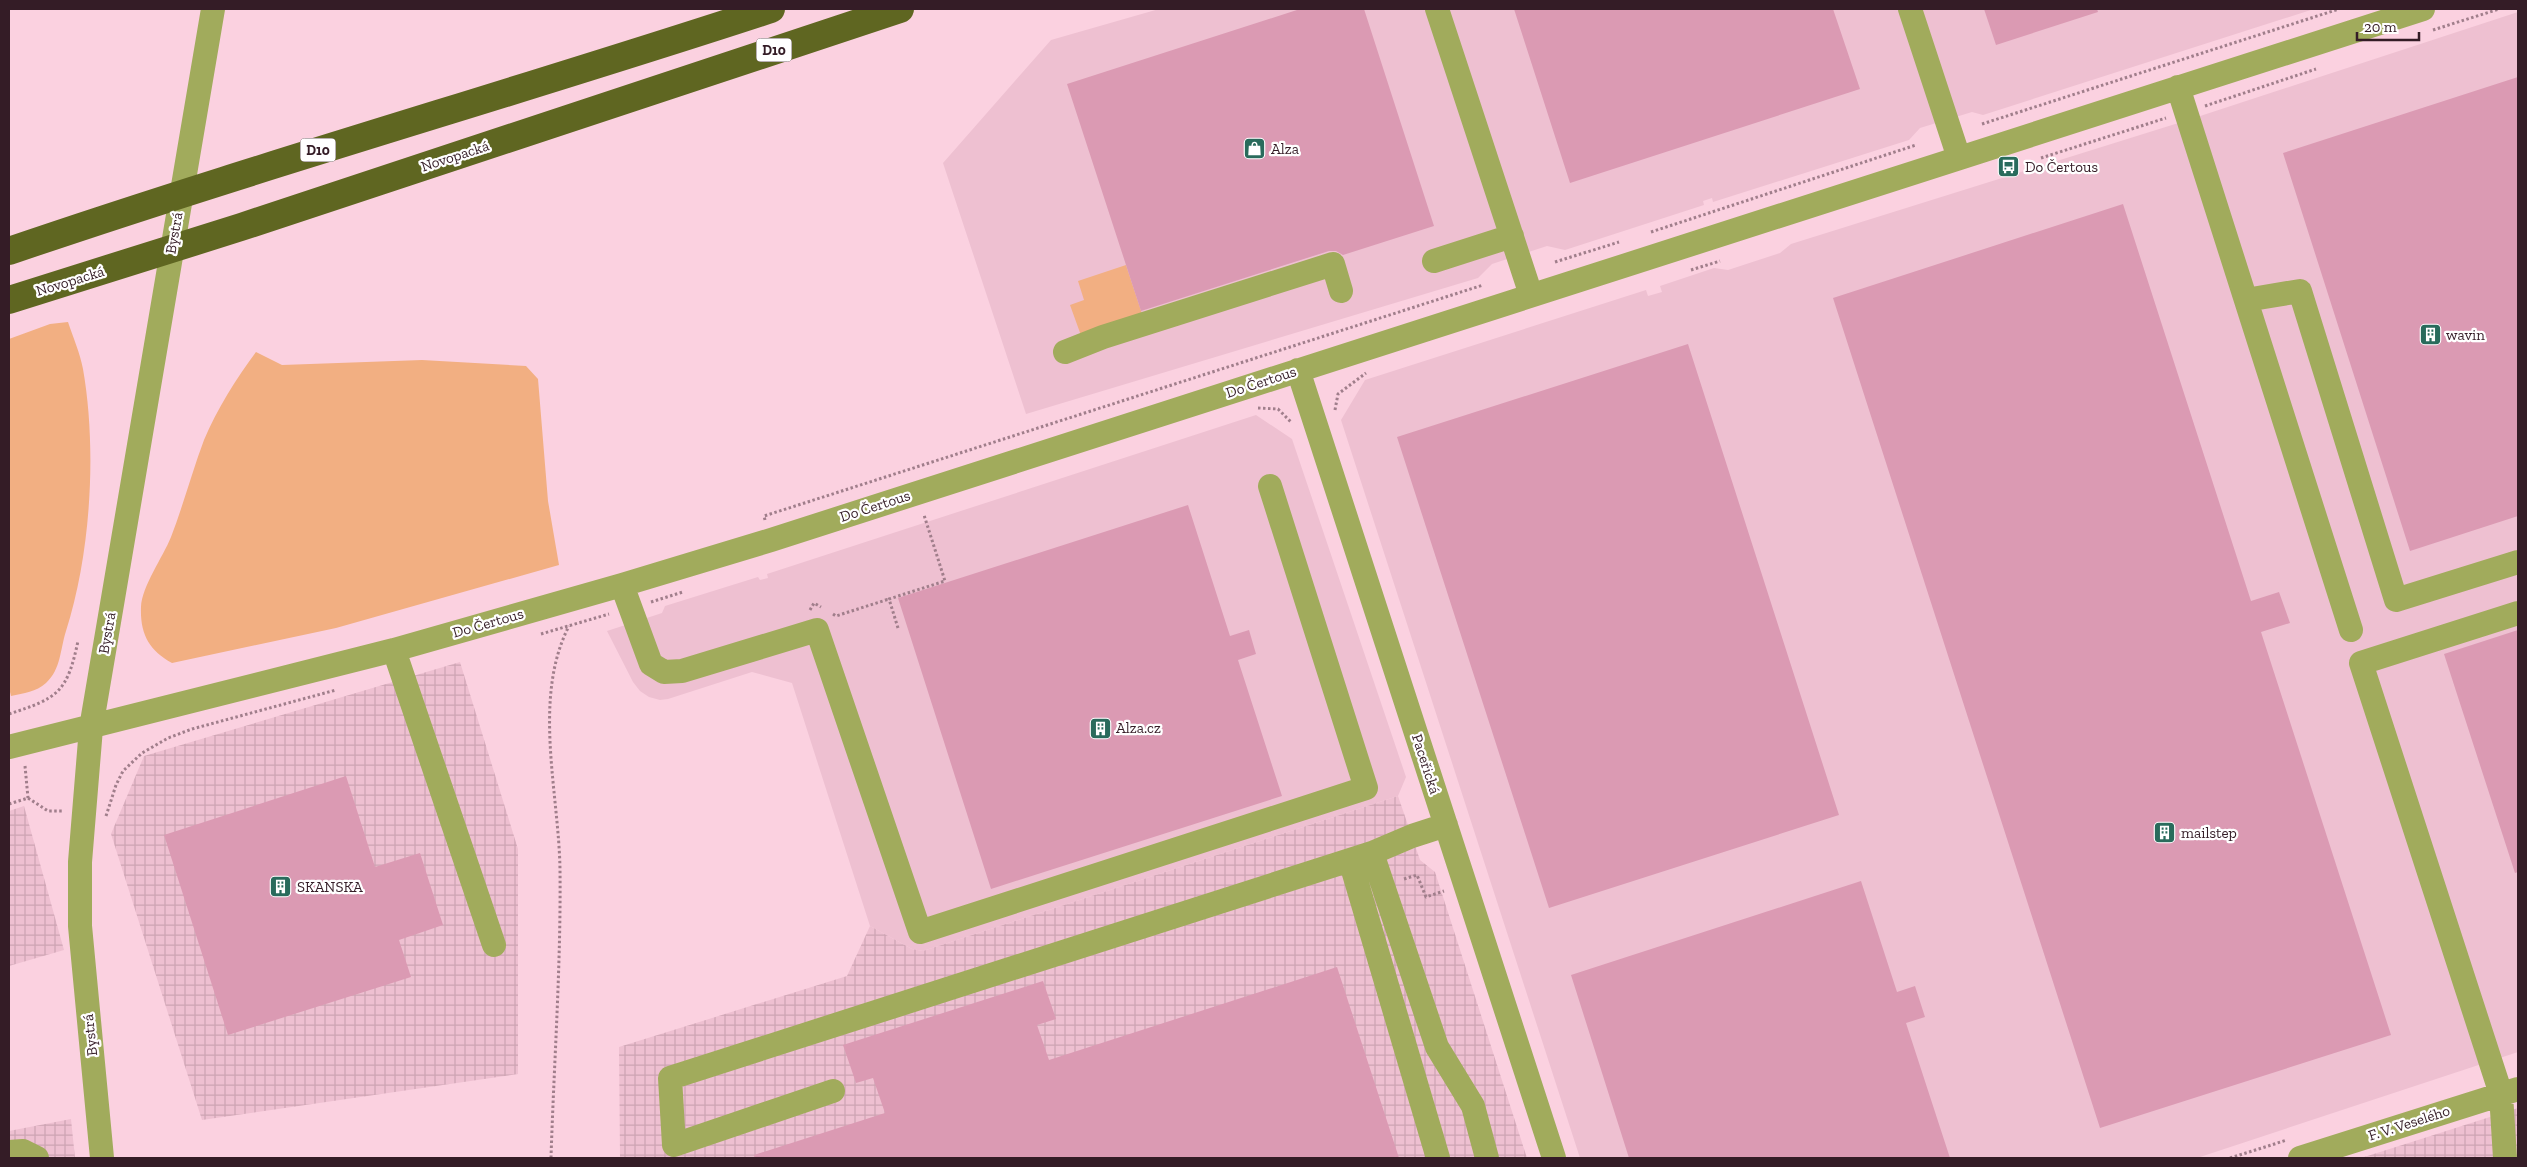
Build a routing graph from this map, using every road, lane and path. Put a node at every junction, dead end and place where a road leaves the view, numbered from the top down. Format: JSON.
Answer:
{"nodes":[{"id":1,"x":213,"y":9,"type":"edge"},
{"id":2,"x":771,"y":9,"type":"edge"},
{"id":3,"x":900,"y":9,"type":"edge"},
{"id":4,"x":1437,"y":9,"type":"edge"},
{"id":5,"x":1910,"y":9,"type":"edge"},
{"id":6,"x":2339,"y":9,"type":"edge"},
{"id":7,"x":2423,"y":9,"type":"edge"},
{"id":8,"x":2178,"y":88,"type":"junction"},
{"id":9,"x":1982,"y":124,"type":"dead end"},
{"id":10,"x":1916,"y":145,"type":"dead end"},
{"id":11,"x":1959,"y":158,"type":"junction"},
{"id":12,"x":1643,"y":234,"type":"dead end"},
{"id":13,"x":1512,"y":236,"type":"junction"},
{"id":14,"x":1625,"y":240,"type":"dead end"},
{"id":15,"x":9,"y":251,"type":"edge"},
{"id":16,"x":1434,"y":261,"type":"dead end"},
{"id":17,"x":1720,"y":261,"type":"dead end"},
{"id":18,"x":1555,"y":262,"type":"dead end"},
{"id":19,"x":1683,"y":272,"type":"dead end"},
{"id":20,"x":1483,"y":285,"type":"dead end"},
{"id":21,"x":1341,"y":291,"type":"dead end"},
{"id":22,"x":1531,"y":296,"type":"junction"},
{"id":23,"x":9,"y":300,"type":"edge"},
{"id":24,"x":2246,"y":300,"type":"junction"},
{"id":25,"x":1064,"y":352,"type":"dead end"},
{"id":26,"x":1298,"y":370,"type":"junction"},
{"id":27,"x":1367,"y":373,"type":"dead end"},
{"id":28,"x":1334,"y":413,"type":"dead end"},
{"id":29,"x":1270,"y":486,"type":"dead end"},
{"id":30,"x":924,"y":515,"type":"dead end"},
{"id":31,"x":770,"y":540,"type":"junction"},
{"id":32,"x":2518,"y":562,"type":"edge"},
{"id":33,"x":622,"y":586,"type":"junction"},
{"id":34,"x":2518,"y":613,"type":"edge"},
{"id":35,"x":569,"y":626,"type":"dead end"},
{"id":36,"x":898,"y":628,"type":"dead end"},
{"id":37,"x":2351,"y":630,"type":"dead end"},
{"id":38,"x":78,"y":641,"type":"dead end"},
{"id":39,"x":394,"y":650,"type":"junction"},
{"id":40,"x":346,"y":687,"type":"dead end"},
{"id":41,"x":9,"y":714,"type":"edge"},
{"id":42,"x":91,"y":728,"type":"junction"},
{"id":43,"x":9,"y":747,"type":"edge"},
{"id":44,"x":25,"y":766,"type":"dead end"},
{"id":45,"x":28,"y":798,"type":"junction"},
{"id":46,"x":9,"y":804,"type":"edge"},
{"id":47,"x":85,"y":813,"type":"junction"},
{"id":48,"x":1446,"y":825,"type":"junction"},
{"id":49,"x":1361,"y":856,"type":"junction"},
{"id":50,"x":494,"y":945,"type":"dead end"},
{"id":51,"x":833,"y":1091,"type":"dead end"},
{"id":52,"x":2510,"y":1091,"type":"edge"},
{"id":53,"x":9,"y":1152,"type":"edge"},
{"id":54,"x":37,"y":1158,"type":"edge"},
{"id":55,"x":102,"y":1158,"type":"edge"},
{"id":56,"x":551,"y":1158,"type":"edge"},
{"id":57,"x":1438,"y":1158,"type":"edge"},
{"id":58,"x":1488,"y":1158,"type":"edge"},
{"id":59,"x":1554,"y":1158,"type":"edge"},
{"id":60,"x":2300,"y":1158,"type":"edge"},
{"id":61,"x":2505,"y":1158,"type":"edge"}],
"edges":[{"from":1,"to":42,"type":"street","name":"Bystrá"},
{"from":2,"to":15,"type":"highway","number":"D10"},
{"from":3,"to":23,"type":"highway","name":"Novopacká","number":"D10"},
{"from":4,"to":13,"type":"street"},
{"from":5,"to":11,"type":"street"},
{"from":6,"to":9,"type":"path"},
{"from":7,"to":8,"type":"street","name":"Do Čertous"},
{"from":8,"to":11,"type":"street","name":"Do Čertous"},
{"from":8,"to":24,"type":"street"},
{"from":10,"to":12,"type":"path"},
{"from":11,"to":22,"type":"street","name":"Do Čertous"},
{"from":13,"to":16,"type":"street"},
{"from":13,"to":22,"type":"street"},
{"from":14,"to":18,"type":"path"},
{"from":17,"to":19,"type":"path"},
{"from":20,"to":31,"type":"path"},
{"from":21,"to":25,"type":"street"},
{"from":22,"to":26,"type":"street","name":"Do Čertous"},
{"from":24,"to":32,"type":"street"},
{"from":24,"to":37,"type":"street"},
{"from":26,"to":31,"type":"street","name":"Do Čertous"},
{"from":26,"to":48,"type":"street","name":"Paceřická"},
{"from":27,"to":28,"type":"path"},
{"from":29,"to":33,"type":"street"},
{"from":30,"to":36,"type":"path"},
{"from":31,"to":33,"type":"street","name":"Do Čertous"},
{"from":33,"to":39,"type":"street","name":"Do Čertous"},
{"from":34,"to":52,"type":"street"},
{"from":35,"to":56,"type":"path"},
{"from":38,"to":41,"type":"path"},
{"from":39,"to":42,"type":"street","name":"Do Čertous"},
{"from":39,"to":50,"type":"street"},
{"from":40,"to":47,"type":"path"},
{"from":42,"to":43,"type":"street","name":"Do Čertous"},
{"from":42,"to":47,"type":"street","name":"Bystrá"},
{"from":44,"to":45,"type":"path"},
{"from":45,"to":46,"type":"path"},
{"from":45,"to":47,"type":"path"},
{"from":47,"to":55,"type":"street","name":"Bystrá"},
{"from":48,"to":49,"type":"street"},
{"from":48,"to":59,"type":"street","name":"Paceřická"},
{"from":49,"to":51,"type":"street"},
{"from":49,"to":57,"type":"street"},
{"from":49,"to":58,"type":"street"},
{"from":52,"to":60,"type":"street","name":"F. V. Veselého"},
{"from":52,"to":61,"type":"street"},
{"from":53,"to":54,"type":"street"}]}
